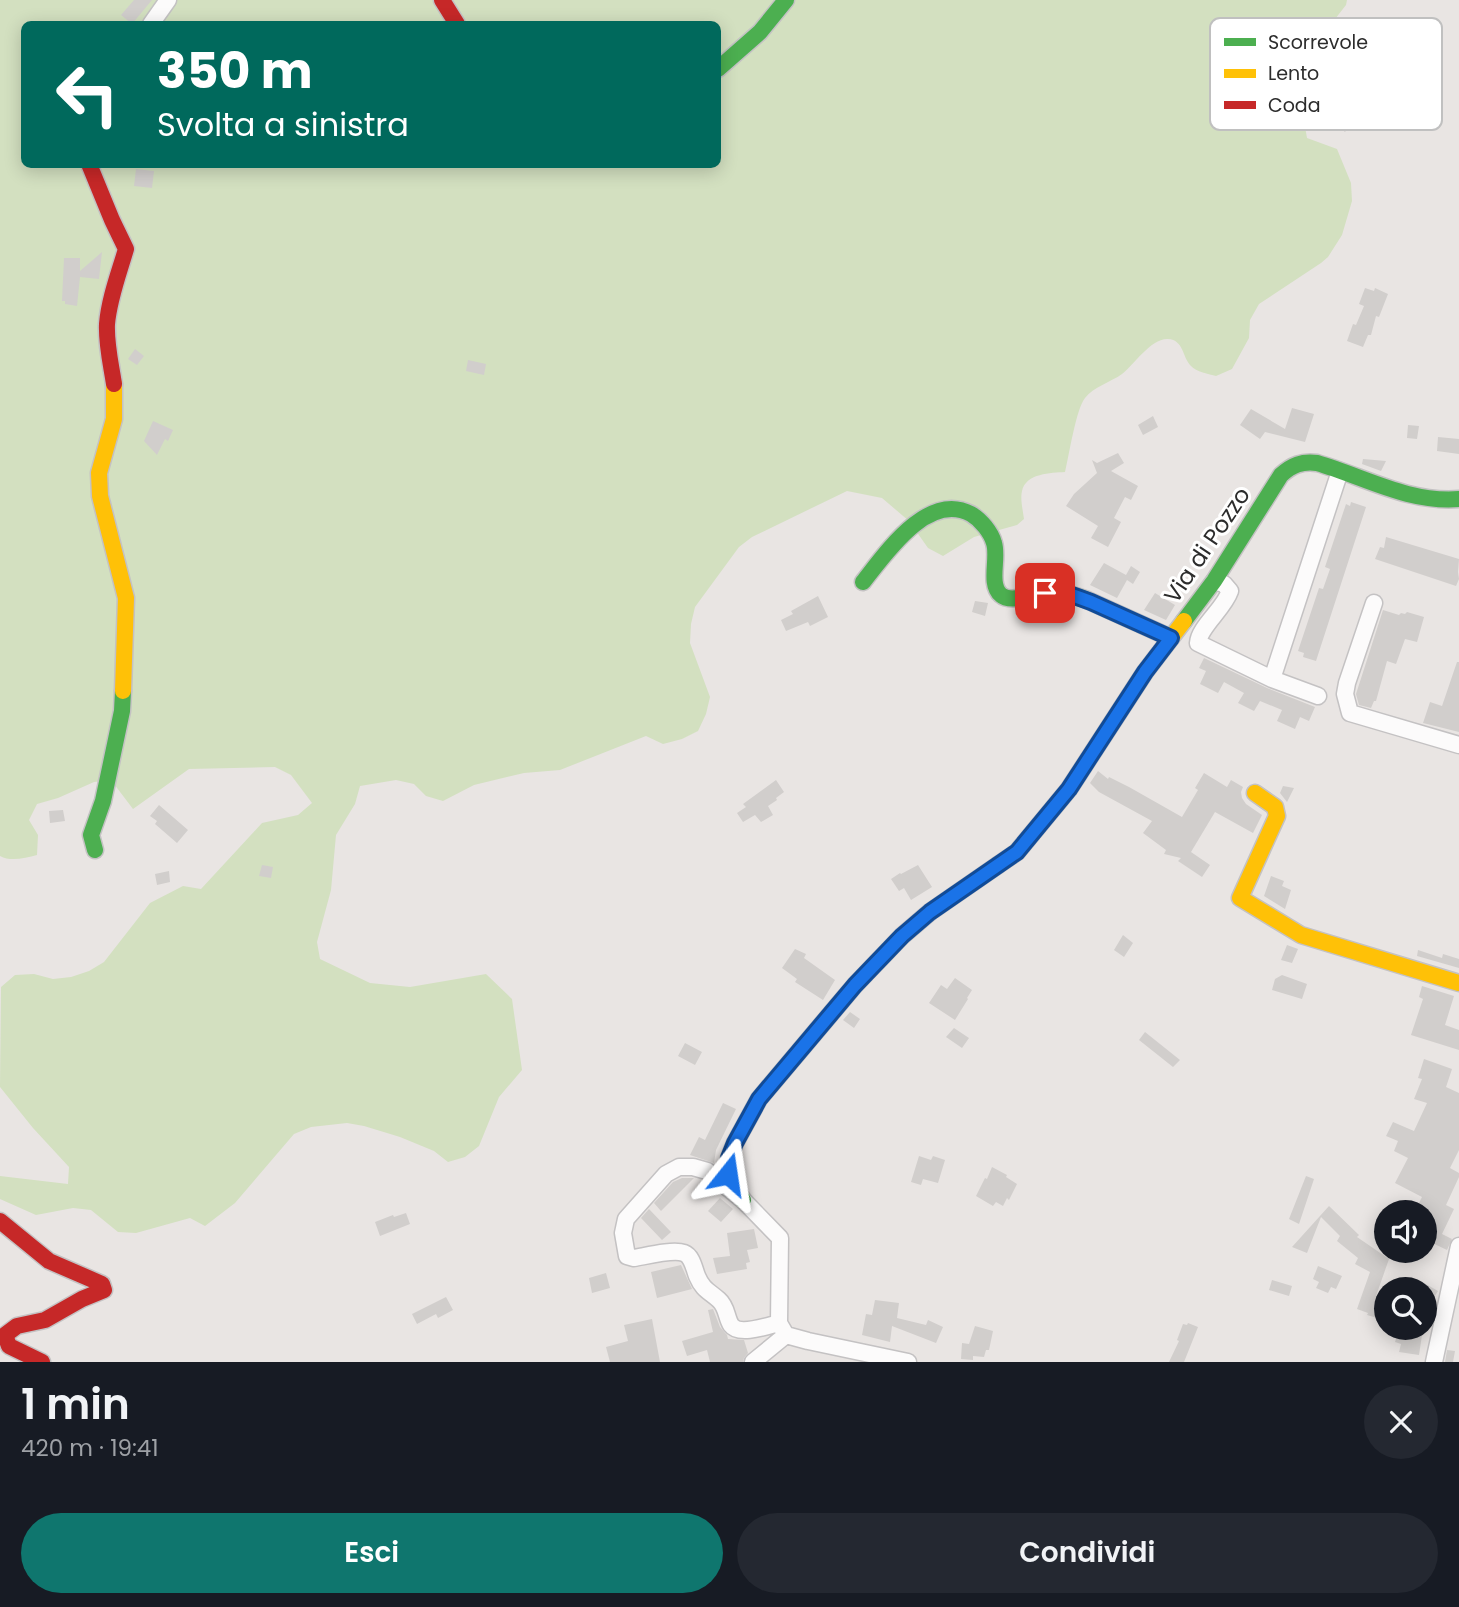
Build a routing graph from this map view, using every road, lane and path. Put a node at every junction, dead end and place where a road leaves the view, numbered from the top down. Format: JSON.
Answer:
{"nodes":[{"id":1,"x":168,"y":0,"type":"edge"},
{"id":2,"x":442,"y":0,"type":"edge"},
{"id":3,"x":786,"y":0,"type":"edge"},
{"id":4,"x":153,"y":21,"type":"edge"},
{"id":5,"x":455,"y":21,"type":"edge"},
{"id":6,"x":721,"y":66,"type":"edge"},
{"id":7,"x":91,"y":168,"type":"edge"},
{"id":8,"x":1340,"y":471,"type":"junction"},
{"id":9,"x":1459,"y":499,"type":"edge"},
{"id":10,"x":1214,"y":581,"type":"junction"},
{"id":11,"x":863,"y":582,"type":"dead end"},
{"id":12,"x":1374,"y":603,"type":"dead end"},
{"id":13,"x":1171,"y":638,"type":"junction"},
{"id":14,"x":1272,"y":678,"type":"junction"},
{"id":15,"x":1318,"y":696,"type":"dead end"},
{"id":16,"x":1459,"y":745,"type":"edge"},
{"id":17,"x":1255,"y":793,"type":"dead end"},
{"id":18,"x":95,"y":850,"type":"dead end"},
{"id":19,"x":1459,"y":983,"type":"edge"},
{"id":20,"x":743,"y":1200,"type":"junction"},
{"id":21,"x":0,"y":1221,"type":"edge"},
{"id":22,"x":1459,"y":1246,"type":"edge"},
{"id":23,"x":783,"y":1329,"type":"junction"},
{"id":24,"x":42,"y":1362,"type":"edge"},
{"id":25,"x":753,"y":1362,"type":"edge"},
{"id":26,"x":908,"y":1362,"type":"edge"},
{"id":27,"x":1434,"y":1362,"type":"edge"}],
"edges":[{"from":1,"to":4,"type":"street"},
{"from":2,"to":5,"type":"street"},
{"from":3,"to":6,"type":"street"},
{"from":7,"to":18,"type":"street"},
{"from":8,"to":9,"type":"street","name":"Via di Pozzo"},
{"from":8,"to":10,"type":"street","name":"Via di Pozzo"},
{"from":8,"to":14,"type":"street"},
{"from":10,"to":13,"type":"street","name":"Via di Pozzo"},
{"from":10,"to":14,"type":"street"},
{"from":11,"to":13,"type":"street"},
{"from":12,"to":16,"type":"street"},
{"from":13,"to":20,"type":"street","name":"Via di Pozzo"},
{"from":14,"to":15,"type":"street"},
{"from":17,"to":19,"type":"street"},
{"from":20,"to":23,"type":"street"},
{"from":20,"to":23,"type":"street"},
{"from":21,"to":24,"type":"street"},
{"from":22,"to":27,"type":"street"},
{"from":23,"to":25,"type":"street"},
{"from":23,"to":26,"type":"street"}]}
